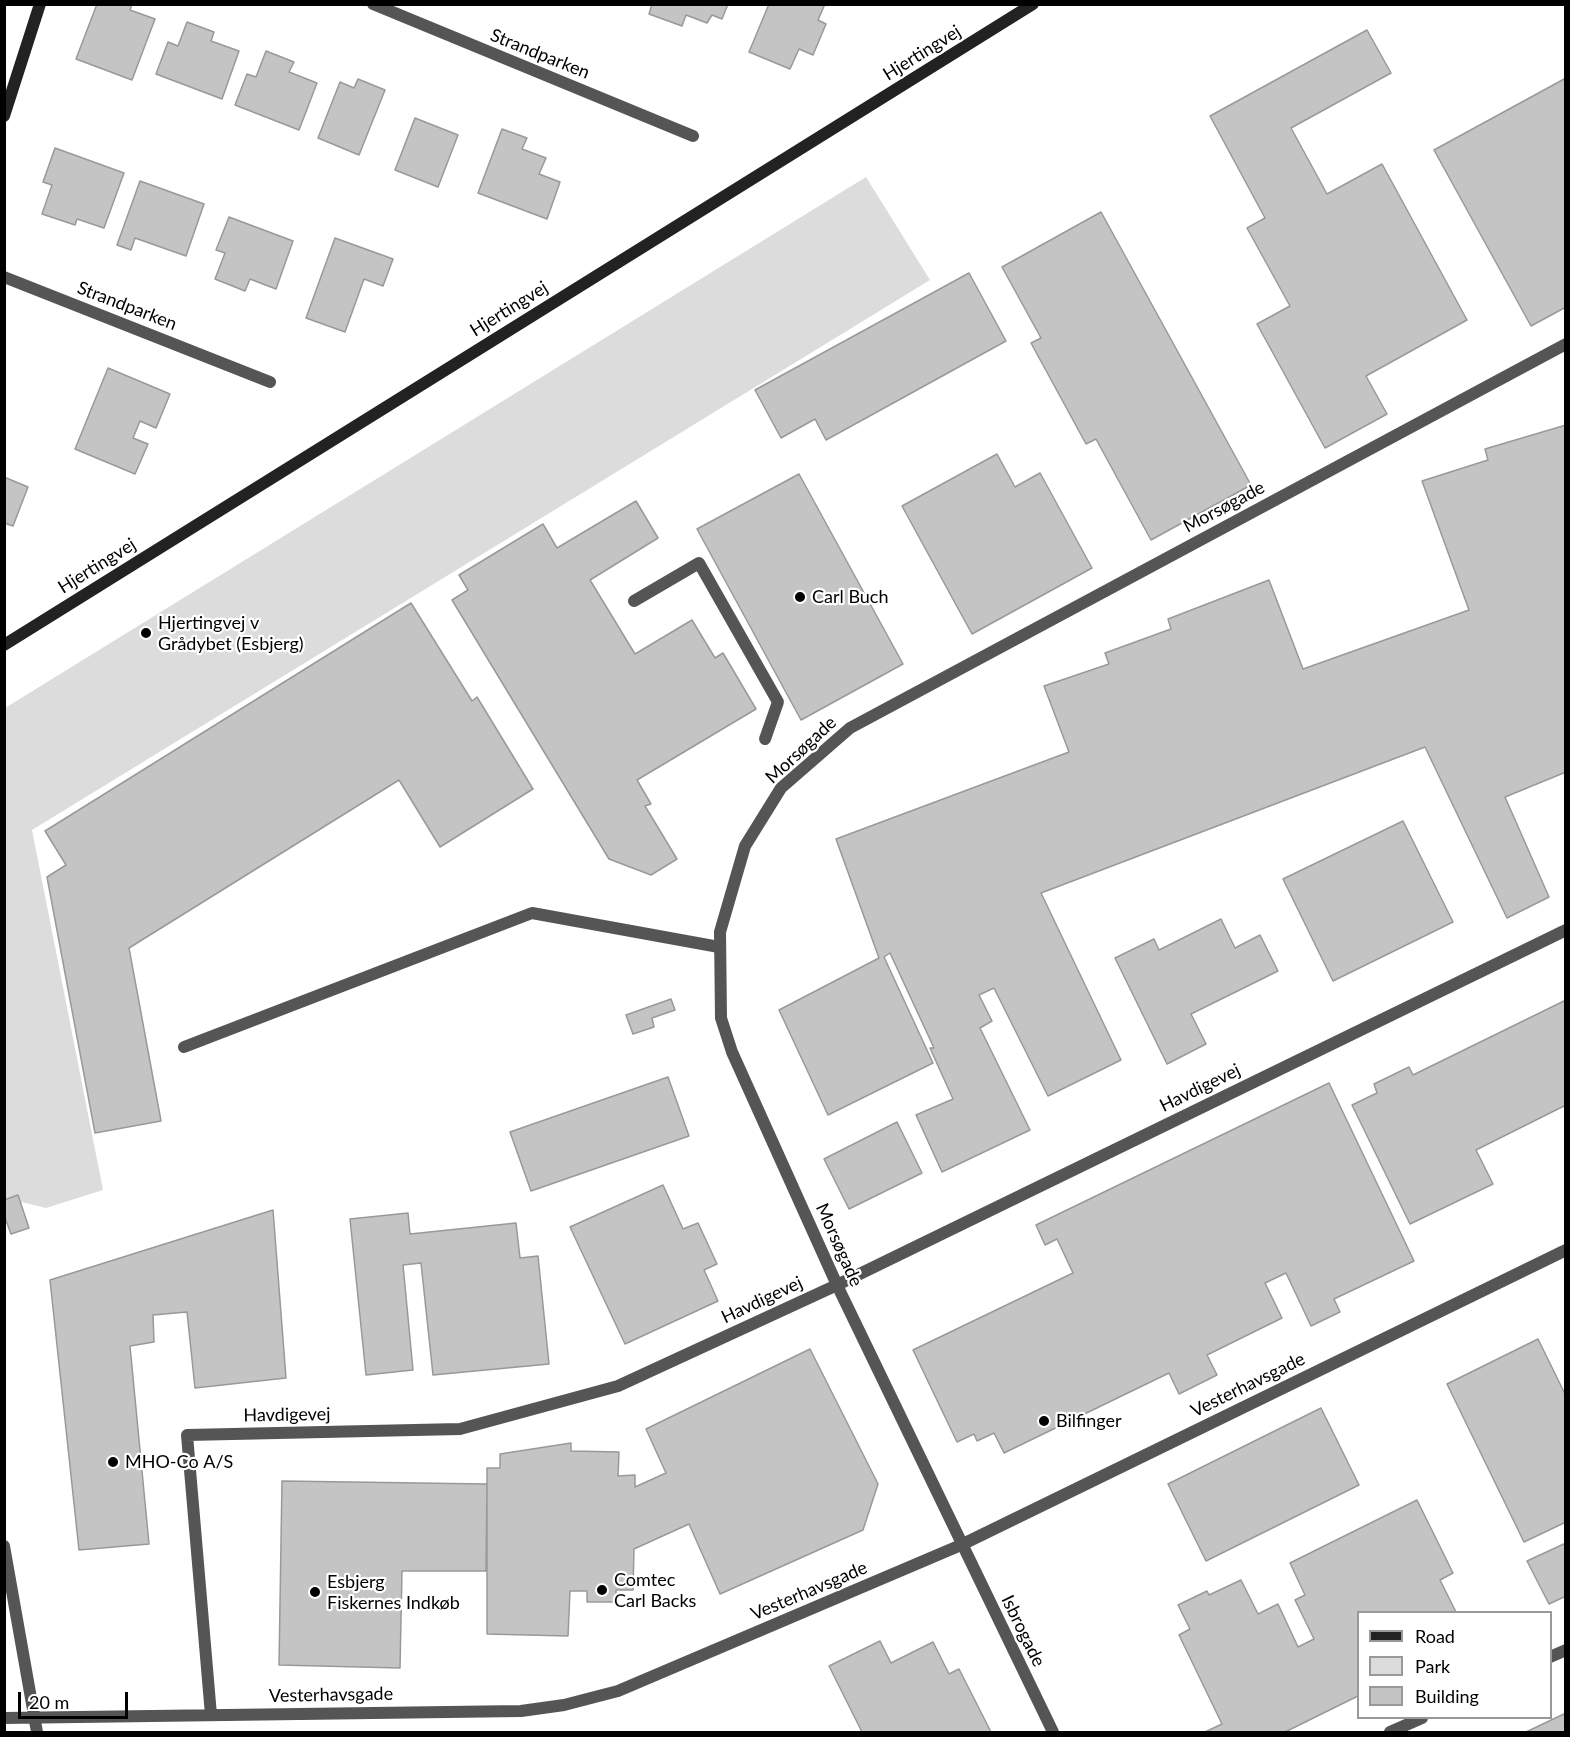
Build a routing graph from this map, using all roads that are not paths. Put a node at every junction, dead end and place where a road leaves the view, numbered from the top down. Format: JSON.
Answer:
{"nodes":[{"id":1,"x":40,"y":4,"type":"edge"},
{"id":2,"x":373,"y":4,"type":"edge"},
{"id":3,"x":1034,"y":4,"type":"edge"},
{"id":4,"x":6,"y":109,"type":"edge"},
{"id":5,"x":693,"y":136,"type":"dead end"},
{"id":6,"x":4,"y":277,"type":"edge"},
{"id":7,"x":1566,"y":344,"type":"edge"},
{"id":8,"x":270,"y":382,"type":"dead end"},
{"id":9,"x":634,"y":601,"type":"dead end"},
{"id":10,"x":4,"y":645,"type":"edge"},
{"id":11,"x":765,"y":740,"type":"dead end"},
{"id":12,"x":1566,"y":930,"type":"edge"},
{"id":13,"x":719,"y":946,"type":"junction"},
{"id":14,"x":184,"y":1047,"type":"dead end"},
{"id":15,"x":1566,"y":1250,"type":"edge"},
{"id":16,"x":837,"y":1285,"type":"junction"},
{"id":17,"x":961,"y":1545,"type":"junction"},
{"id":18,"x":4,"y":1546,"type":"edge"},
{"id":19,"x":1566,"y":1650,"type":"edge"},
{"id":20,"x":1552,"y":1657,"type":"edge"},
{"id":21,"x":211,"y":1714,"type":"junction"},
{"id":22,"x":4,"y":1718,"type":"edge"},
{"id":23,"x":34,"y":1718,"type":"junction"},
{"id":24,"x":1420,"y":1719,"type":"edge"},
{"id":25,"x":37,"y":1732,"type":"edge"},
{"id":26,"x":1053,"y":1732,"type":"edge"},
{"id":27,"x":1390,"y":1732,"type":"edge"}],
"edges":[{"from":1,"to":4,"type":"main road"},
{"from":2,"to":5,"type":"street","name":"Strandparken"},
{"from":3,"to":10,"type":"main road","name":"Hjertingvej"},
{"from":6,"to":8,"type":"street","name":"Strandparken"},
{"from":7,"to":13,"type":"street","name":"Morsøgade"},
{"from":9,"to":11,"type":"street"},
{"from":12,"to":16,"type":"street","name":"Havdigevej"},
{"from":13,"to":14,"type":"street"},
{"from":13,"to":16,"type":"street","name":"Morsøgade"},
{"from":15,"to":17,"type":"street","name":"Vesterhavsgade"},
{"from":16,"to":17,"type":"street","name":"Morsøgade"},
{"from":16,"to":21,"type":"street","name":"Havdigevej"},
{"from":17,"to":21,"type":"street","name":"Vesterhavsgade"},
{"from":17,"to":26,"type":"street","name":"Isbrogade"},
{"from":18,"to":23,"type":"street"},
{"from":19,"to":20,"type":"street"},
{"from":21,"to":23,"type":"street","name":"Vesterhavsgade"},
{"from":22,"to":23,"type":"street","name":"Vesterhavsgade"},
{"from":23,"to":25,"type":"street"},
{"from":24,"to":27,"type":"street"}]}
